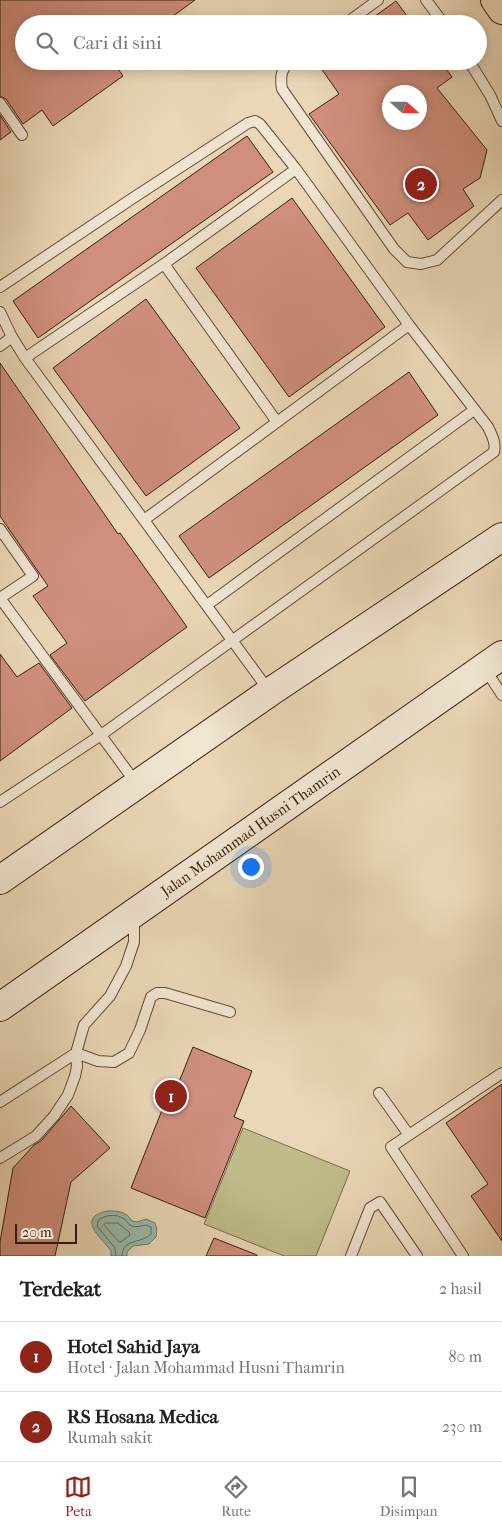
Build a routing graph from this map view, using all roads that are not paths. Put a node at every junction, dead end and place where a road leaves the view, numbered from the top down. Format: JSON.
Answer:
{"nodes":[{"id":1,"x":378,"y":0,"type":"edge"},
{"id":2,"x":426,"y":0,"type":"edge"},
{"id":3,"x":495,"y":0,"type":"edge"},
{"id":4,"x":502,"y":10,"type":"edge"},
{"id":5,"x":357,"y":15,"type":"edge"},
{"id":6,"x":437,"y":15,"type":"edge"},
{"id":7,"x":283,"y":70,"type":"edge"},
{"id":8,"x":475,"y":70,"type":"edge"},
{"id":9,"x":0,"y":103,"type":"edge"},
{"id":10,"x":502,"y":121,"type":"edge"},
{"id":11,"x":22,"y":135,"type":"dead end"},
{"id":12,"x":296,"y":169,"type":"junction"},
{"id":13,"x":502,"y":200,"type":"edge"},
{"id":14,"x":164,"y":264,"type":"junction"},
{"id":15,"x":0,"y":287,"type":"edge"},
{"id":16,"x":0,"y":312,"type":"edge"},
{"id":17,"x":409,"y":325,"type":"junction"},
{"id":18,"x":12,"y":337,"type":"junction"},
{"id":19,"x":0,"y":346,"type":"edge"},
{"id":20,"x":25,"y":358,"type":"junction"},
{"id":21,"x":474,"y":410,"type":"junction"},
{"id":22,"x":278,"y":422,"type":"junction"},
{"id":23,"x":144,"y":520,"type":"junction"},
{"id":24,"x":0,"y":529,"type":"edge"},
{"id":25,"x":502,"y":537,"type":"edge"},
{"id":26,"x":0,"y":598,"type":"edge"},
{"id":27,"x":207,"y":606,"type":"junction"},
{"id":28,"x":232,"y":640,"type":"junction"},
{"id":29,"x":493,"y":662,"type":"edge"},
{"id":30,"x":270,"y":692,"type":"junction"},
{"id":31,"x":502,"y":695,"type":"edge"},
{"id":32,"x":101,"y":735,"type":"junction"},
{"id":33,"x":136,"y":784,"type":"junction"},
{"id":34,"x":0,"y":802,"type":"edge"},
{"id":35,"x":0,"y":880,"type":"edge"},
{"id":36,"x":134,"y":914,"type":"junction"},
{"id":37,"x":0,"y":1007,"type":"edge"},
{"id":38,"x":230,"y":1012,"type":"dead end"},
{"id":39,"x":76,"y":1053,"type":"junction"},
{"id":40,"x":502,"y":1072,"type":"edge"},
{"id":41,"x":379,"y":1092,"type":"dead end"},
{"id":42,"x":0,"y":1102,"type":"edge"},
{"id":43,"x":409,"y":1135,"type":"junction"},
{"id":44,"x":0,"y":1158,"type":"edge"},
{"id":45,"x":351,"y":1256,"type":"edge"},
{"id":46,"x":417,"y":1256,"type":"edge"},
{"id":47,"x":463,"y":1256,"type":"edge"}],
"edges":[{"from":1,"to":5,"type":"lane"},
{"from":2,"to":6,"type":"lane"},
{"from":3,"to":4,"type":"main road"},
{"from":7,"to":13,"type":"lane"},
{"from":8,"to":10,"type":"lane"},
{"from":9,"to":11,"type":"lane"},
{"from":12,"to":14,"type":"lane"},
{"from":12,"to":15,"type":"lane"},
{"from":12,"to":17,"type":"lane"},
{"from":14,"to":20,"type":"lane"},
{"from":14,"to":22,"type":"lane"},
{"from":16,"to":18,"type":"lane"},
{"from":17,"to":21,"type":"lane"},
{"from":17,"to":22,"type":"lane"},
{"from":18,"to":19,"type":"lane"},
{"from":18,"to":20,"type":"lane"},
{"from":20,"to":23,"type":"lane"},
{"from":21,"to":27,"type":"lane"},
{"from":21,"to":28,"type":"lane"},
{"from":22,"to":23,"type":"lane"},
{"from":23,"to":27,"type":"lane"},
{"from":24,"to":26,"type":"lane"},
{"from":25,"to":30,"type":"street"},
{"from":26,"to":32,"type":"lane"},
{"from":27,"to":28,"type":"lane"},
{"from":28,"to":30,"type":"lane"},
{"from":28,"to":32,"type":"lane"},
{"from":29,"to":31,"type":"lane"},
{"from":29,"to":36,"type":"street","name":"Jalan Mohammad Husni Thamrin"},
{"from":30,"to":33,"type":"street"},
{"from":32,"to":33,"type":"lane"},
{"from":32,"to":34,"type":"lane"},
{"from":33,"to":35,"type":"street"},
{"from":36,"to":37,"type":"street","name":"Jalan Mohammad Husni Thamrin"},
{"from":36,"to":39,"type":"lane"},
{"from":38,"to":39,"type":"lane"},
{"from":39,"to":42,"type":"lane"},
{"from":39,"to":44,"type":"lane"},
{"from":40,"to":43,"type":"lane"},
{"from":41,"to":43,"type":"lane"},
{"from":43,"to":47,"type":"lane"},
{"from":45,"to":46,"type":"lane"}]}
